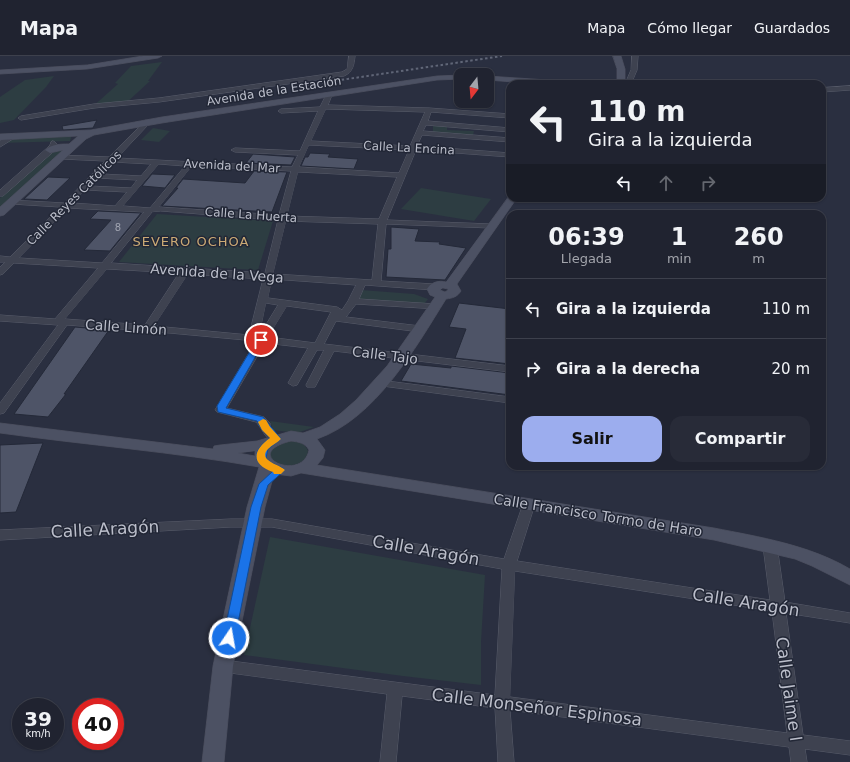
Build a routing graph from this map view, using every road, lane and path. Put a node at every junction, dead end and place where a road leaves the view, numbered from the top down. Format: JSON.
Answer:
{"nodes":[{"id":1,"x":158,"y":56,"type":"edge"},
{"id":2,"x":352,"y":56,"type":"edge"},
{"id":3,"x":617,"y":56,"type":"edge"},
{"id":4,"x":634,"y":56,"type":"edge"},
{"id":5,"x":0,"y":72,"type":"edge"},
{"id":6,"x":454,"y":77,"type":"edge"},
{"id":7,"x":494,"y":78,"type":"edge"},
{"id":8,"x":517,"y":80,"type":"edge"},
{"id":9,"x":614,"y":80,"type":"edge"},
{"id":10,"x":630,"y":80,"type":"edge"},
{"id":11,"x":850,"y":88,"type":"edge"},
{"id":12,"x":826,"y":90,"type":"edge"},
{"id":13,"x":329,"y":94,"type":"junction"},
{"id":14,"x":323,"y":108,"type":"junction"},
{"id":15,"x":429,"y":110,"type":"junction"},
{"id":16,"x":282,"y":111,"type":"dead end"},
{"id":17,"x":506,"y":116,"type":"edge"},
{"id":18,"x":20,"y":118,"type":"dead end"},
{"id":19,"x":146,"y":122,"type":"junction"},
{"id":20,"x":423,"y":123,"type":"junction"},
{"id":21,"x":506,"y":130,"type":"edge"},
{"id":22,"x":419,"y":133,"type":"junction"},
{"id":23,"x":87,"y":135,"type":"junction"},
{"id":24,"x":506,"y":140,"type":"edge"},
{"id":25,"x":0,"y":143,"type":"edge"},
{"id":26,"x":308,"y":143,"type":"junction"},
{"id":27,"x":52,"y":146,"type":"junction"},
{"id":28,"x":67,"y":146,"type":"junction"},
{"id":29,"x":413,"y":148,"type":"junction"},
{"id":30,"x":235,"y":150,"type":"dead end"},
{"id":31,"x":302,"y":153,"type":"junction"},
{"id":32,"x":506,"y":155,"type":"edge"},
{"id":33,"x":112,"y":160,"type":"junction"},
{"id":34,"x":157,"y":162,"type":"junction"},
{"id":35,"x":190,"y":164,"type":"junction"},
{"id":36,"x":128,"y":169,"type":"junction"},
{"id":37,"x":295,"y":169,"type":"junction"},
{"id":38,"x":402,"y":175,"type":"junction"},
{"id":39,"x":96,"y":176,"type":"junction"},
{"id":40,"x":143,"y":178,"type":"junction"},
{"id":41,"x":84,"y":188,"type":"junction"},
{"id":42,"x":109,"y":189,"type":"junction"},
{"id":43,"x":132,"y":190,"type":"junction"},
{"id":44,"x":0,"y":194,"type":"edge"},
{"id":45,"x":12,"y":202,"type":"junction"},
{"id":46,"x":509,"y":202,"type":"edge"},
{"id":47,"x":66,"y":205,"type":"junction"},
{"id":48,"x":92,"y":207,"type":"junction"},
{"id":49,"x":117,"y":208,"type":"junction"},
{"id":50,"x":151,"y":210,"type":"junction"},
{"id":51,"x":0,"y":213,"type":"edge"},
{"id":52,"x":283,"y":218,"type":"junction"},
{"id":53,"x":382,"y":222,"type":"junction"},
{"id":54,"x":491,"y":226,"type":"junction"},
{"id":55,"x":0,"y":259,"type":"edge"},
{"id":56,"x":12,"y":260,"type":"junction"},
{"id":57,"x":104,"y":266,"type":"junction"},
{"id":58,"x":185,"y":271,"type":"junction"},
{"id":59,"x":0,"y":272,"type":"edge"},
{"id":60,"x":268,"y":276,"type":"junction"},
{"id":61,"x":376,"y":283,"type":"junction"},
{"id":62,"x":361,"y":284,"type":"junction"},
{"id":63,"x":440,"y":294,"type":"junction"},
{"id":64,"x":263,"y":300,"type":"junction"},
{"id":65,"x":353,"y":301,"type":"junction"},
{"id":66,"x":284,"y":303,"type":"junction"},
{"id":67,"x":337,"y":316,"type":"junction"},
{"id":68,"x":0,"y":318,"type":"edge"},
{"id":69,"x":61,"y":322,"type":"junction"},
{"id":70,"x":148,"y":328,"type":"junction"},
{"id":71,"x":420,"y":330,"type":"junction"},
{"id":72,"x":257,"y":339,"type":"junction"},
{"id":73,"x":316,"y":347,"type":"junction"},
{"id":74,"x":330,"y":349,"type":"junction"},
{"id":75,"x":401,"y":357,"type":"junction"},
{"id":76,"x":506,"y":369,"type":"edge"},
{"id":77,"x":293,"y":383,"type":"dead end"},
{"id":78,"x":379,"y":383,"type":"junction"},
{"id":79,"x":311,"y":385,"type":"dead end"},
{"id":80,"x":506,"y":399,"type":"edge"},
{"id":81,"x":0,"y":411,"type":"edge"},
{"id":82,"x":0,"y":422,"type":"edge"},
{"id":83,"x":0,"y":428,"type":"edge"},
{"id":84,"x":101,"y":440,"type":"junction"},
{"id":85,"x":272,"y":441,"type":"junction"},
{"id":86,"x":312,"y":446,"type":"junction"},
{"id":87,"x":204,"y":452,"type":"junction"},
{"id":88,"x":271,"y":467,"type":"junction"},
{"id":89,"x":301,"y":468,"type":"junction"},
{"id":90,"x":340,"y":473,"type":"junction"},
{"id":91,"x":529,"y":504,"type":"junction"},
{"id":92,"x":253,"y":524,"type":"junction"},
{"id":93,"x":0,"y":535,"type":"edge"},
{"id":94,"x":770,"y":546,"type":"junction"},
{"id":95,"x":509,"y":565,"type":"junction"},
{"id":96,"x":850,"y":578,"type":"edge"},
{"id":97,"x":777,"y":607,"type":"junction"},
{"id":98,"x":850,"y":618,"type":"edge"},
{"id":99,"x":223,"y":666,"type":"junction"},
{"id":100,"x":395,"y":689,"type":"junction"},
{"id":101,"x":502,"y":703,"type":"junction"},
{"id":102,"x":796,"y":740,"type":"junction"},
{"id":103,"x":850,"y":748,"type":"edge"},
{"id":104,"x":213,"y":762,"type":"edge"},
{"id":105,"x":388,"y":762,"type":"edge"},
{"id":106,"x":506,"y":762,"type":"edge"},
{"id":107,"x":799,"y":762,"type":"edge"}],
"edges":[{"from":1,"to":5,"type":"street"},
{"from":2,"to":18,"type":"street"},
{"from":3,"to":9,"type":"street"},
{"from":4,"to":10,"type":"street"},
{"from":6,"to":13,"type":"street","name":"Avenida de la Estación"},
{"from":7,"to":8,"type":"street"},
{"from":11,"to":12,"type":"street"},
{"from":13,"to":14,"type":"street"},
{"from":13,"to":19,"type":"street","name":"Avenida de la Estación"},
{"from":14,"to":15,"type":"street"},
{"from":14,"to":16,"type":"street"},
{"from":14,"to":26,"type":"street"},
{"from":15,"to":17,"type":"street"},
{"from":15,"to":20,"type":"street"},
{"from":19,"to":23,"type":"street","name":"Avenida de la Estación"},
{"from":19,"to":33,"type":"street","name":"Calle Reyes Católicos"},
{"from":20,"to":21,"type":"street"},
{"from":20,"to":22,"type":"street"},
{"from":22,"to":24,"type":"street"},
{"from":22,"to":29,"type":"street"},
{"from":23,"to":28,"type":"street"},
{"from":23,"to":28,"type":"street","name":"Avenida de la Estación"},
{"from":25,"to":27,"type":"street"},
{"from":25,"to":28,"type":"street"},
{"from":26,"to":29,"type":"street","name":"Calle La Encina"},
{"from":26,"to":31,"type":"street"},
{"from":27,"to":28,"type":"street"},
{"from":27,"to":44,"type":"street"},
{"from":28,"to":33,"type":"street","name":"Avenida del Mar"},
{"from":28,"to":45,"type":"street"},
{"from":29,"to":32,"type":"street","name":"Calle La Encina"},
{"from":29,"to":38,"type":"street"},
{"from":30,"to":31,"type":"street"},
{"from":31,"to":37,"type":"street"},
{"from":33,"to":36,"type":"street","name":"Avenida del Mar"},
{"from":33,"to":39,"type":"street","name":"Calle Reyes Católicos"},
{"from":34,"to":35,"type":"street","name":"Avenida del Mar"},
{"from":34,"to":36,"type":"street","name":"Avenida del Mar"},
{"from":34,"to":40,"type":"street"},
{"from":35,"to":37,"type":"street","name":"Avenida del Mar"},
{"from":35,"to":50,"type":"street"},
{"from":36,"to":39,"type":"street"},
{"from":36,"to":40,"type":"street"},
{"from":37,"to":38,"type":"street","name":"Avenida del Mar"},
{"from":37,"to":52,"type":"street"},
{"from":38,"to":53,"type":"street"},
{"from":39,"to":41,"type":"street","name":"Calle Reyes Católicos"},
{"from":40,"to":43,"type":"street"},
{"from":41,"to":42,"type":"street"},
{"from":41,"to":47,"type":"street","name":"Calle Reyes Católicos"},
{"from":42,"to":43,"type":"street"},
{"from":42,"to":48,"type":"street"},
{"from":43,"to":49,"type":"street"},
{"from":45,"to":47,"type":"street","name":"Calle La Huerta"},
{"from":45,"to":51,"type":"street"},
{"from":46,"to":54,"type":"street"},
{"from":47,"to":48,"type":"street","name":"Calle La Huerta"},
{"from":47,"to":56,"type":"street","name":"Calle Reyes Católicos"},
{"from":48,"to":49,"type":"street","name":"Calle La Huerta"},
{"from":49,"to":50,"type":"street","name":"Calle La Huerta"},
{"from":50,"to":52,"type":"street","name":"Calle La Huerta"},
{"from":50,"to":57,"type":"street"},
{"from":52,"to":53,"type":"street","name":"Calle La Huerta"},
{"from":52,"to":60,"type":"street"},
{"from":53,"to":54,"type":"street","name":"Calle La Huerta"},
{"from":53,"to":61,"type":"street"},
{"from":54,"to":63,"type":"street"},
{"from":55,"to":56,"type":"street","name":"Avenida de la Vega"},
{"from":56,"to":57,"type":"street","name":"Avenida de la Vega"},
{"from":56,"to":59,"type":"street","name":"Calle Reyes Católicos"},
{"from":57,"to":58,"type":"street","name":"Avenida de la Vega"},
{"from":57,"to":69,"type":"street"},
{"from":58,"to":60,"type":"street","name":"Avenida de la Vega"},
{"from":58,"to":70,"type":"street"},
{"from":60,"to":62,"type":"street","name":"Avenida de la Vega"},
{"from":60,"to":64,"type":"street"},
{"from":61,"to":62,"type":"street","name":"Avenida de la Vega"},
{"from":61,"to":63,"type":"street","name":"Avenida de la Vega"},
{"from":62,"to":65,"type":"street"},
{"from":63,"to":65,"type":"street"},
{"from":63,"to":71,"type":"street"},
{"from":64,"to":66,"type":"street"},
{"from":64,"to":72,"type":"street"},
{"from":65,"to":67,"type":"street"},
{"from":66,"to":67,"type":"street"},
{"from":66,"to":72,"type":"street"},
{"from":67,"to":71,"type":"street"},
{"from":67,"to":73,"type":"street"},
{"from":68,"to":69,"type":"street","name":"Calle Limón"},
{"from":69,"to":70,"type":"street","name":"Calle Limón"},
{"from":69,"to":81,"type":"street"},
{"from":70,"to":72,"type":"street","name":"Calle Limón"},
{"from":71,"to":75,"type":"street"},
{"from":72,"to":73,"type":"street","name":"Calle Tajo"},
{"from":72,"to":85,"type":"street"},
{"from":73,"to":74,"type":"street","name":"Calle Tajo"},
{"from":73,"to":77,"type":"street"},
{"from":74,"to":75,"type":"street","name":"Calle Tajo"},
{"from":74,"to":79,"type":"street"},
{"from":75,"to":76,"type":"street","name":"Calle Tajo"},
{"from":75,"to":78,"type":"street"},
{"from":78,"to":80,"type":"street"},
{"from":78,"to":86,"type":"street"},
{"from":82,"to":84,"type":"street"},
{"from":83,"to":84,"type":"street"},
{"from":84,"to":87,"type":"street"},
{"from":85,"to":86,"type":"street"},
{"from":85,"to":87,"type":"street"},
{"from":85,"to":88,"type":"street"},
{"from":86,"to":89,"type":"street"},
{"from":86,"to":90,"type":"street","name":"Calle Francisco Tormo de Haro"},
{"from":87,"to":88,"type":"street","name":"Calle Francisco Tormo de Haro"},
{"from":88,"to":89,"type":"street","name":"Calle Francisco Tormo de Haro"},
{"from":88,"to":92,"type":"street"},
{"from":89,"to":90,"type":"street","name":"Calle Francisco Tormo de Haro"},
{"from":90,"to":91,"type":"street","name":"Calle Francisco Tormo de Haro"},
{"from":91,"to":94,"type":"street","name":"Calle Francisco Tormo de Haro"},
{"from":91,"to":95,"type":"street"},
{"from":92,"to":93,"type":"street","name":"Calle Aragón"},
{"from":92,"to":95,"type":"street","name":"Calle Aragón"},
{"from":92,"to":99,"type":"street"},
{"from":94,"to":96,"type":"street","name":"Calle Francisco Tormo de Haro"},
{"from":94,"to":97,"type":"street","name":"Calle Jaime I"},
{"from":95,"to":97,"type":"street","name":"Calle Aragón"},
{"from":95,"to":101,"type":"street"},
{"from":97,"to":98,"type":"street","name":"Calle Aragón"},
{"from":97,"to":102,"type":"street","name":"Calle Jaime I"},
{"from":99,"to":100,"type":"street","name":"Calle Monseñor Espinosa"},
{"from":99,"to":104,"type":"street"},
{"from":100,"to":101,"type":"street","name":"Calle Monseñor Espinosa"},
{"from":100,"to":105,"type":"street"},
{"from":101,"to":102,"type":"street","name":"Calle Monseñor Espinosa"},
{"from":101,"to":106,"type":"street"},
{"from":102,"to":103,"type":"street","name":"Calle Monseñor Espinosa"},
{"from":102,"to":107,"type":"street","name":"Calle Jaime I"}]}
